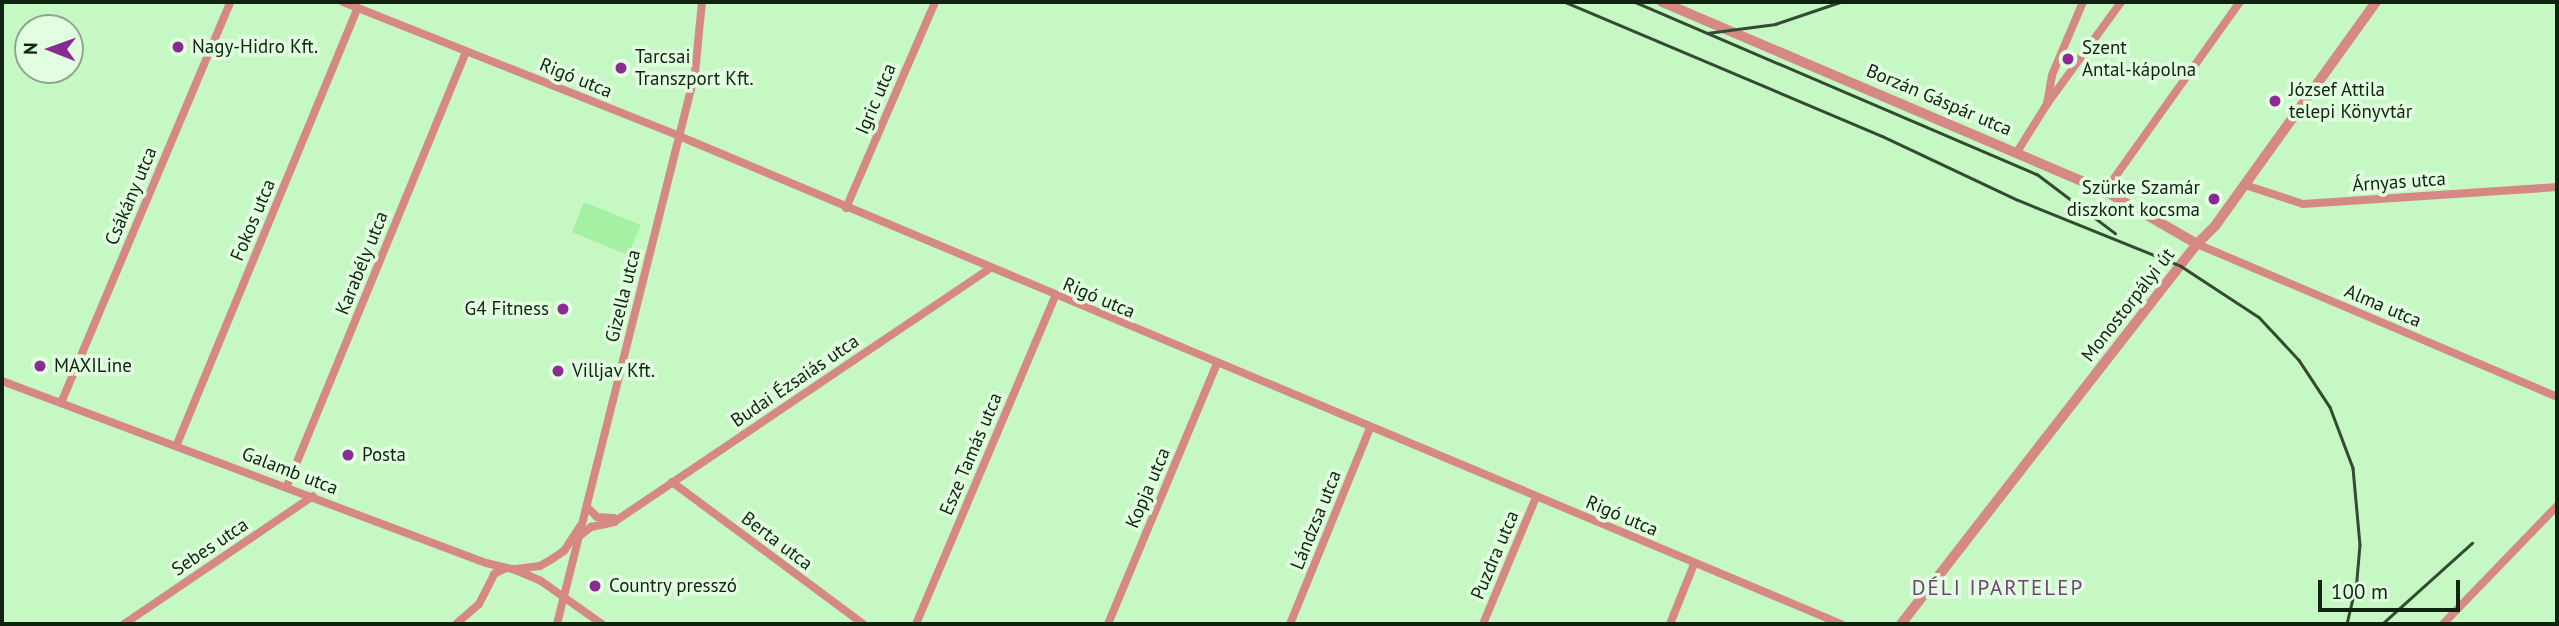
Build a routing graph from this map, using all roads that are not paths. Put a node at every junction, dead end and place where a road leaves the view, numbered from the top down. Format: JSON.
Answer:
{"nodes":[{"id":1,"x":230,"y":2,"type":"edge"},
{"id":2,"x":343,"y":2,"type":"edge"},
{"id":3,"x":702,"y":2,"type":"edge"},
{"id":4,"x":935,"y":2,"type":"edge"},
{"id":5,"x":1662,"y":2,"type":"edge"},
{"id":6,"x":2082,"y":2,"type":"edge"},
{"id":7,"x":2121,"y":2,"type":"edge"},
{"id":8,"x":2240,"y":2,"type":"edge"},
{"id":9,"x":2376,"y":2,"type":"edge"},
{"id":10,"x":358,"y":8,"type":"junction"},
{"id":11,"x":466,"y":51,"type":"junction"},
{"id":12,"x":2047,"y":104,"type":"junction"},
{"id":13,"x":679,"y":136,"type":"junction"},
{"id":14,"x":2017,"y":152,"type":"junction"},
{"id":15,"x":2245,"y":185,"type":"junction"},
{"id":16,"x":2557,"y":187,"type":"edge"},
{"id":17,"x":2105,"y":191,"type":"junction"},
{"id":18,"x":846,"y":208,"type":"junction"},
{"id":19,"x":2197,"y":244,"type":"junction"},
{"id":20,"x":989,"y":269,"type":"junction"},
{"id":21,"x":1055,"y":297,"type":"junction"},
{"id":22,"x":1217,"y":364,"type":"junction"},
{"id":23,"x":2,"y":381,"type":"edge"},
{"id":24,"x":2557,"y":397,"type":"edge"},
{"id":25,"x":61,"y":403,"type":"junction"},
{"id":26,"x":1370,"y":428,"type":"junction"},
{"id":27,"x":177,"y":444,"type":"junction"},
{"id":28,"x":672,"y":482,"type":"junction"},
{"id":29,"x":287,"y":486,"type":"junction"},
{"id":30,"x":313,"y":496,"type":"junction"},
{"id":31,"x":1536,"y":497,"type":"junction"},
{"id":32,"x":2557,"y":506,"type":"edge"},
{"id":33,"x":587,"y":507,"type":"junction"},
{"id":34,"x":617,"y":517,"type":"junction"},
{"id":35,"x":585,"y":519,"type":"junction"},
{"id":36,"x":581,"y":535,"type":"junction"},
{"id":37,"x":477,"y":559,"type":"junction"},
{"id":38,"x":1694,"y":564,"type":"junction"},
{"id":39,"x":510,"y":568,"type":"junction"},
{"id":40,"x":485,"y":588,"type":"junction"},
{"id":41,"x":564,"y":596,"type":"junction"},
{"id":42,"x":124,"y":624,"type":"edge"},
{"id":43,"x":456,"y":624,"type":"edge"},
{"id":44,"x":557,"y":624,"type":"edge"},
{"id":45,"x":602,"y":624,"type":"edge"},
{"id":46,"x":863,"y":624,"type":"edge"},
{"id":47,"x":916,"y":624,"type":"edge"},
{"id":48,"x":1108,"y":624,"type":"edge"},
{"id":49,"x":1290,"y":624,"type":"edge"},
{"id":50,"x":1483,"y":624,"type":"edge"},
{"id":51,"x":1670,"y":624,"type":"edge"},
{"id":52,"x":1841,"y":624,"type":"edge"},
{"id":53,"x":1901,"y":624,"type":"edge"},
{"id":54,"x":2443,"y":624,"type":"edge"}],
"edges":[{"from":1,"to":25,"type":"street","name":"Csákány utca"},
{"from":2,"to":10,"type":"street","name":"Rigó utca"},
{"from":3,"to":13,"type":"street","name":"Gizella utca"},
{"from":4,"to":18,"type":"street","name":"Igric utca"},
{"from":5,"to":14,"type":"street","name":"Borzán Gáspár utca"},
{"from":6,"to":12,"type":"street"},
{"from":7,"to":12,"type":"street"},
{"from":8,"to":17,"type":"street"},
{"from":9,"to":15,"type":"street","name":"Monostorpályi út"},
{"from":10,"to":11,"type":"street","name":"Rigó utca"},
{"from":10,"to":27,"type":"street","name":"Fokos utca"},
{"from":11,"to":13,"type":"street","name":"Rigó utca"},
{"from":11,"to":29,"type":"street","name":"Karabély utca"},
{"from":12,"to":14,"type":"street"},
{"from":13,"to":18,"type":"street","name":"Rigó utca"},
{"from":13,"to":33,"type":"street","name":"Gizella utca"},
{"from":14,"to":17,"type":"street","name":"Borzán Gáspár utca"},
{"from":15,"to":16,"type":"street","name":"Árnyas utca"},
{"from":15,"to":19,"type":"street","name":"Monostorpályi út"},
{"from":17,"to":19,"type":"street","name":"Borzán Gáspár utca"},
{"from":18,"to":20,"type":"street","name":"Rigó utca"},
{"from":19,"to":24,"type":"street","name":"Alma utca"},
{"from":19,"to":53,"type":"street","name":"Monostorpályi út"},
{"from":20,"to":21,"type":"street","name":"Rigó utca"},
{"from":20,"to":28,"type":"street","name":"Budai Ézsaiás utca"},
{"from":21,"to":22,"type":"street","name":"Rigó utca"},
{"from":21,"to":47,"type":"street","name":"Esze Tamás utca"},
{"from":22,"to":26,"type":"street","name":"Rigó utca"},
{"from":22,"to":48,"type":"street","name":"Kopja utca"},
{"from":23,"to":25,"type":"street","name":"Galamb utca"},
{"from":25,"to":27,"type":"street","name":"Galamb utca"},
{"from":26,"to":31,"type":"street","name":"Rigó utca"},
{"from":26,"to":49,"type":"street","name":"Lándzsa utca"},
{"from":27,"to":29,"type":"street","name":"Galamb utca"},
{"from":28,"to":34,"type":"street","name":"Budai Ézsaiás utca"},
{"from":28,"to":46,"type":"street","name":"Berta utca"},
{"from":29,"to":30,"type":"street","name":"Galamb utca"},
{"from":30,"to":37,"type":"street","name":"Galamb utca"},
{"from":30,"to":42,"type":"street","name":"Sebes utca"},
{"from":31,"to":38,"type":"street","name":"Rigó utca"},
{"from":31,"to":50,"type":"street","name":"Puzdra utca"},
{"from":32,"to":54,"type":"street"},
{"from":33,"to":34,"type":"street"},
{"from":33,"to":35,"type":"street","name":"Gizella utca"},
{"from":34,"to":36,"type":"street","name":"Budai Ézsaiás utca"},
{"from":35,"to":36,"type":"street","name":"Gizella utca"},
{"from":35,"to":39,"type":"street"},
{"from":36,"to":41,"type":"street","name":"Gizella utca"},
{"from":37,"to":39,"type":"street","name":"Galamb utca"},
{"from":37,"to":40,"type":"street"},
{"from":38,"to":51,"type":"street"},
{"from":38,"to":52,"type":"street","name":"Rigó utca"},
{"from":39,"to":40,"type":"street"},
{"from":39,"to":41,"type":"street","name":"Galamb utca"},
{"from":40,"to":43,"type":"street"},
{"from":41,"to":44,"type":"street","name":"Gizella utca"},
{"from":41,"to":45,"type":"street","name":"Galamb utca"}]}
